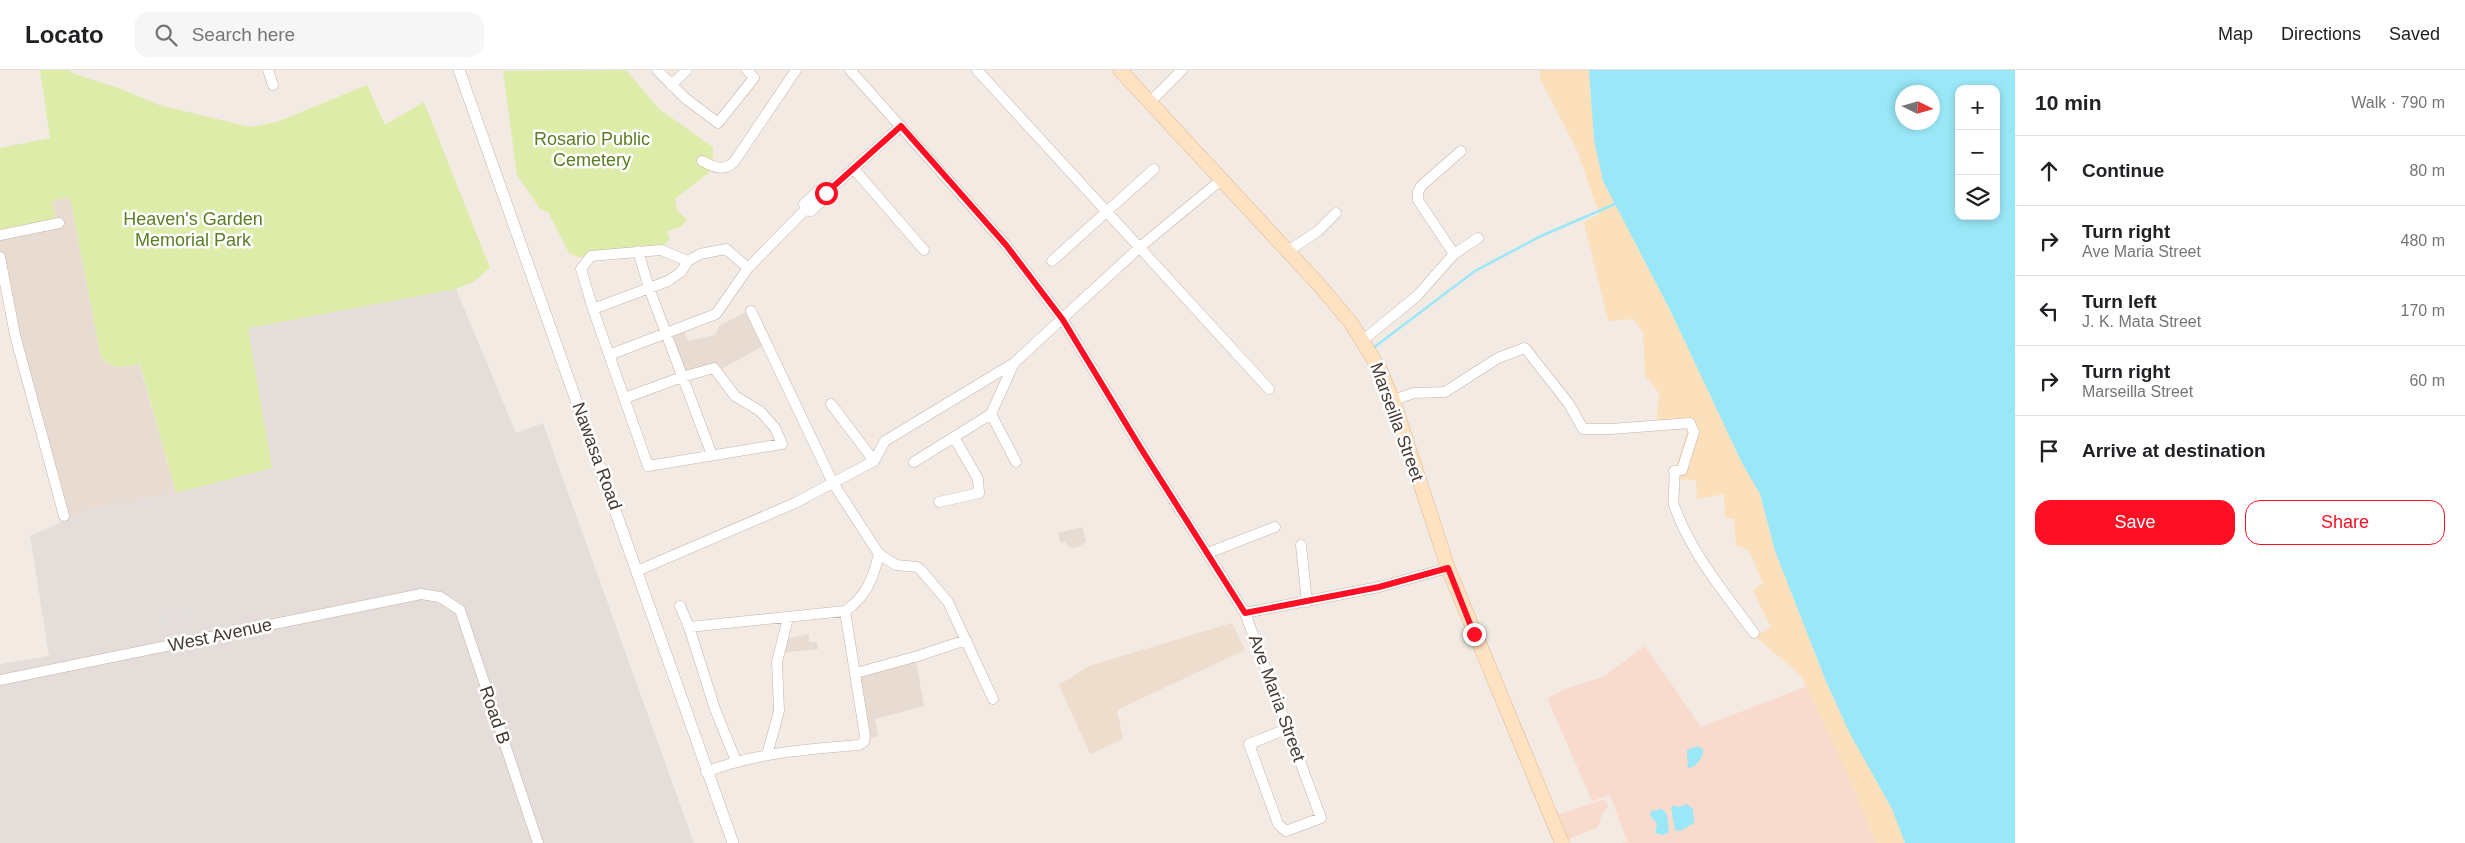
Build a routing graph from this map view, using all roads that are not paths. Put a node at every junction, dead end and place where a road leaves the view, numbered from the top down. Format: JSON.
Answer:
{"nodes":[{"id":1,"x":268,"y":70,"type":"edge"},
{"id":2,"x":460,"y":70,"type":"edge"},
{"id":3,"x":657,"y":70,"type":"edge"},
{"id":4,"x":687,"y":70,"type":"edge"},
{"id":5,"x":747,"y":70,"type":"edge"},
{"id":6,"x":796,"y":70,"type":"edge"},
{"id":7,"x":850,"y":70,"type":"edge"},
{"id":8,"x":976,"y":70,"type":"edge"},
{"id":9,"x":1120,"y":70,"type":"edge"},
{"id":10,"x":1182,"y":70,"type":"edge"},
{"id":11,"x":273,"y":85,"type":"dead end"},
{"id":12,"x":672,"y":85,"type":"junction"},
{"id":13,"x":1149,"y":102,"type":"junction"},
{"id":14,"x":901,"y":126,"type":"junction"},
{"id":15,"x":1461,"y":151,"type":"dead end"},
{"id":16,"x":702,"y":161,"type":"dead end"},
{"id":17,"x":853,"y":168,"type":"junction"},
{"id":18,"x":1154,"y":169,"type":"dead end"},
{"id":19,"x":1221,"y":180,"type":"junction"},
{"id":20,"x":1108,"y":211,"type":"junction"},
{"id":21,"x":1336,"y":213,"type":"dead end"},
{"id":22,"x":59,"y":223,"type":"dead end"},
{"id":23,"x":0,"y":235,"type":"edge"},
{"id":24,"x":1478,"y":238,"type":"dead end"},
{"id":25,"x":1140,"y":247,"type":"junction"},
{"id":26,"x":924,"y":250,"type":"dead end"},
{"id":27,"x":638,"y":251,"type":"junction"},
{"id":28,"x":1288,"y":251,"type":"junction"},
{"id":29,"x":1454,"y":254,"type":"junction"},
{"id":30,"x":0,"y":257,"type":"edge"},
{"id":31,"x":688,"y":261,"type":"junction"},
{"id":32,"x":1052,"y":261,"type":"dead end"},
{"id":33,"x":748,"y":268,"type":"junction"},
{"id":34,"x":649,"y":288,"type":"junction"},
{"id":35,"x":593,"y":309,"type":"junction"},
{"id":36,"x":750,"y":310,"type":"dead end"},
{"id":37,"x":1063,"y":320,"type":"junction"},
{"id":38,"x":667,"y":333,"type":"junction"},
{"id":39,"x":1363,"y":340,"type":"junction"},
{"id":40,"x":609,"y":354,"type":"junction"},
{"id":41,"x":1014,"y":363,"type":"junction"},
{"id":42,"x":682,"y":377,"type":"junction"},
{"id":43,"x":1269,"y":389,"type":"dead end"},
{"id":44,"x":626,"y":398,"type":"junction"},
{"id":45,"x":1392,"y":400,"type":"junction"},
{"id":46,"x":831,"y":404,"type":"dead end"},
{"id":47,"x":991,"y":414,"type":"junction"},
{"id":48,"x":954,"y":437,"type":"junction"},
{"id":49,"x":712,"y":455,"type":"junction"},
{"id":50,"x":874,"y":461,"type":"junction"},
{"id":51,"x":914,"y":462,"type":"dead end"},
{"id":52,"x":1016,"y":462,"type":"dead end"},
{"id":53,"x":832,"y":483,"type":"junction"},
{"id":54,"x":939,"y":502,"type":"dead end"},
{"id":55,"x":64,"y":516,"type":"dead end"},
{"id":56,"x":1275,"y":527,"type":"dead end"},
{"id":57,"x":1301,"y":545,"type":"dead end"},
{"id":58,"x":1208,"y":553,"type":"junction"},
{"id":59,"x":878,"y":554,"type":"junction"},
{"id":60,"x":1448,"y":568,"type":"junction"},
{"id":61,"x":637,"y":571,"type":"junction"},
{"id":62,"x":440,"y":597,"type":"joint"},
{"id":63,"x":1307,"y":602,"type":"junction"},
{"id":64,"x":680,"y":606,"type":"dead end"},
{"id":65,"x":845,"y":611,"type":"junction"},
{"id":66,"x":1245,"y":613,"type":"junction"},
{"id":67,"x":788,"y":618,"type":"junction"},
{"id":68,"x":689,"y":627,"type":"junction"},
{"id":69,"x":1754,"y":632,"type":"dead end"},
{"id":70,"x":966,"y":640,"type":"junction"},
{"id":71,"x":856,"y":673,"type":"junction"},
{"id":72,"x":0,"y":680,"type":"edge"},
{"id":73,"x":992,"y":698,"type":"dead end"},
{"id":74,"x":1287,"y":729,"type":"junction"},
{"id":75,"x":767,"y":755,"type":"junction"},
{"id":76,"x":736,"y":761,"type":"junction"},
{"id":77,"x":706,"y":772,"type":"junction"},
{"id":78,"x":538,"y":843,"type":"edge"},
{"id":79,"x":733,"y":843,"type":"edge"},
{"id":80,"x":1562,"y":843,"type":"edge"}],
"edges":[{"from":1,"to":11,"type":"street"},
{"from":2,"to":61,"type":"street","name":"Nawasa Road"},
{"from":3,"to":12,"type":"street"},
{"from":4,"to":12,"type":"street"},
{"from":5,"to":12,"type":"street"},
{"from":6,"to":16,"type":"street"},
{"from":7,"to":14,"type":"street","name":"Ave Maria Street"},
{"from":8,"to":20,"type":"street"},
{"from":9,"to":13,"type":"main road","name":"Marseilla Street"},
{"from":10,"to":13,"type":"street"},
{"from":13,"to":19,"type":"main road","name":"Marseilla Street"},
{"from":14,"to":17,"type":"street"},
{"from":14,"to":37,"type":"street","name":"Ave Maria Street"},
{"from":15,"to":29,"type":"street"},
{"from":17,"to":26,"type":"street"},
{"from":17,"to":33,"type":"street"},
{"from":18,"to":20,"type":"street"},
{"from":19,"to":25,"type":"street"},
{"from":19,"to":28,"type":"main road","name":"Marseilla Street"},
{"from":20,"to":25,"type":"street"},
{"from":20,"to":32,"type":"street"},
{"from":21,"to":28,"type":"street"},
{"from":22,"to":23,"type":"street"},
{"from":24,"to":29,"type":"street"},
{"from":25,"to":37,"type":"street"},
{"from":25,"to":43,"type":"street"},
{"from":27,"to":31,"type":"street"},
{"from":27,"to":34,"type":"street"},
{"from":27,"to":35,"type":"street"},
{"from":28,"to":39,"type":"main road","name":"Marseilla Street"},
{"from":29,"to":39,"type":"street"},
{"from":30,"to":55,"type":"street"},
{"from":31,"to":33,"type":"street"},
{"from":31,"to":34,"type":"street"},
{"from":33,"to":38,"type":"street"},
{"from":34,"to":35,"type":"street"},
{"from":34,"to":38,"type":"street"},
{"from":35,"to":40,"type":"street"},
{"from":36,"to":53,"type":"street"},
{"from":37,"to":41,"type":"street"},
{"from":37,"to":58,"type":"street","name":"Ave Maria Street"},
{"from":38,"to":40,"type":"street"},
{"from":38,"to":42,"type":"street"},
{"from":39,"to":45,"type":"main road","name":"Marseilla Street"},
{"from":40,"to":44,"type":"street"},
{"from":41,"to":47,"type":"street"},
{"from":41,"to":50,"type":"street"},
{"from":42,"to":44,"type":"street"},
{"from":42,"to":49,"type":"street"},
{"from":42,"to":49,"type":"street"},
{"from":44,"to":49,"type":"street"},
{"from":45,"to":60,"type":"main road","name":"Marseilla Street"},
{"from":45,"to":69,"type":"street"},
{"from":46,"to":50,"type":"street"},
{"from":47,"to":48,"type":"street"},
{"from":47,"to":52,"type":"street"},
{"from":48,"to":51,"type":"street"},
{"from":48,"to":54,"type":"street"},
{"from":50,"to":53,"type":"street"},
{"from":53,"to":59,"type":"street"},
{"from":53,"to":61,"type":"street"},
{"from":56,"to":58,"type":"street"},
{"from":57,"to":63,"type":"street"},
{"from":58,"to":66,"type":"street","name":"Ave Maria Street"},
{"from":59,"to":65,"type":"street"},
{"from":59,"to":70,"type":"street"},
{"from":60,"to":63,"type":"street"},
{"from":60,"to":80,"type":"main road","name":"Marseilla Street"},
{"from":61,"to":77,"type":"street","name":"Nawasa Road"},
{"from":62,"to":72,"type":"street","name":"West Avenue"},
{"from":62,"to":78,"type":"street","name":"Road B"},
{"from":63,"to":66,"type":"street"},
{"from":64,"to":68,"type":"street"},
{"from":65,"to":67,"type":"street"},
{"from":65,"to":71,"type":"street"},
{"from":66,"to":74,"type":"street","name":"Ave Maria Street"},
{"from":67,"to":68,"type":"street"},
{"from":67,"to":75,"type":"street"},
{"from":68,"to":76,"type":"street"},
{"from":70,"to":71,"type":"street"},
{"from":70,"to":73,"type":"street"},
{"from":71,"to":75,"type":"street"},
{"from":74,"to":74,"type":"street","name":"Ave Maria Street"},
{"from":75,"to":76,"type":"street"},
{"from":76,"to":77,"type":"street"},
{"from":77,"to":79,"type":"street","name":"Nawasa Road"}]}
